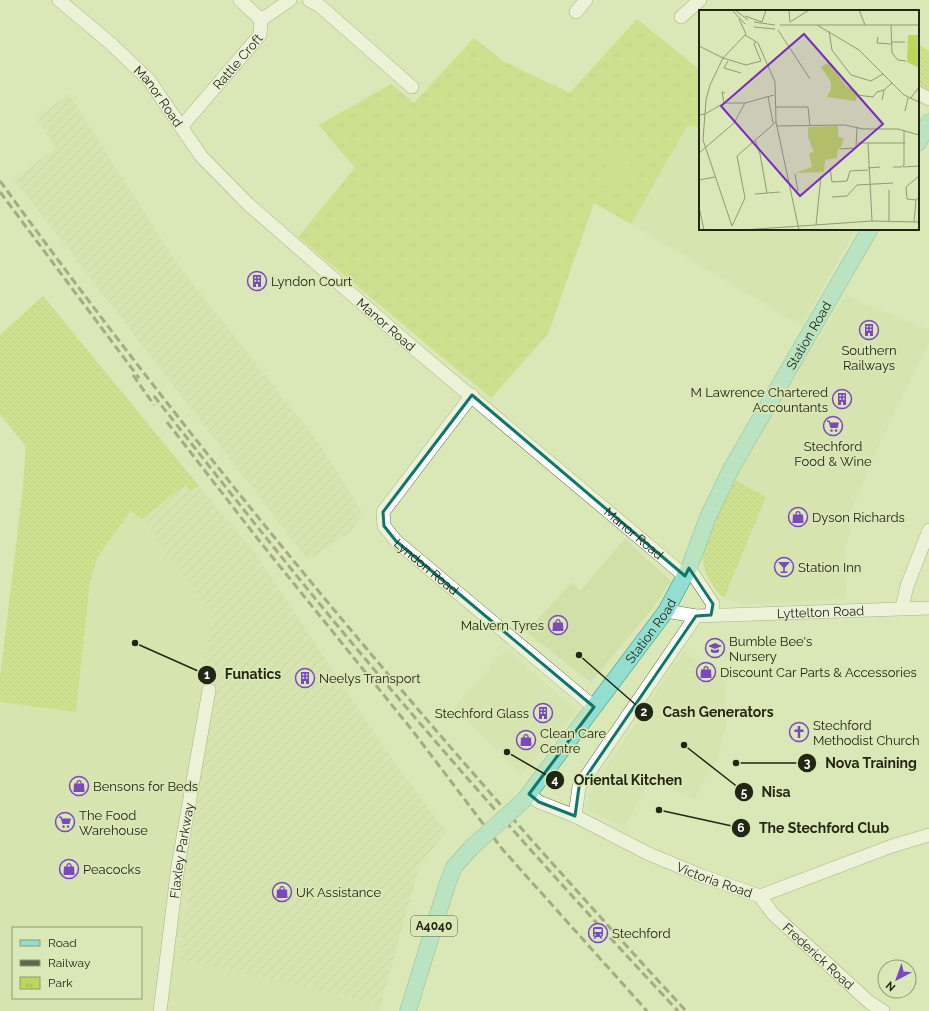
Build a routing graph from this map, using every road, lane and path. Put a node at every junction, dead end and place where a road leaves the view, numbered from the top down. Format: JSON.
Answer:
{"nodes":[{"id":1,"x":59,"y":0,"type":"edge"},
{"id":2,"x":240,"y":0,"type":"edge"},
{"id":3,"x":290,"y":0,"type":"edge"},
{"id":4,"x":309,"y":0,"type":"edge"},
{"id":5,"x":586,"y":0,"type":"edge"},
{"id":6,"x":700,"y":0,"type":"edge"},
{"id":7,"x":576,"y":12,"type":"dead end"},
{"id":8,"x":681,"y":17,"type":"dead end"},
{"id":9,"x":261,"y":20,"type":"junction"},
{"id":10,"x":412,"y":87,"type":"dead end"},
{"id":11,"x":919,"y":94,"type":"edge"},
{"id":12,"x":929,"y":99,"type":"edge"},
{"id":13,"x":929,"y":122,"type":"edge"},
{"id":14,"x":182,"y":126,"type":"junction"},
{"id":15,"x":919,"y":141,"type":"edge"},
{"id":16,"x":869,"y":230,"type":"edge"},
{"id":17,"x":472,"y":395,"type":"junction"},
{"id":18,"x":929,"y":530,"type":"edge"},
{"id":19,"x":687,"y":572,"type":"junction"},
{"id":20,"x":902,"y":608,"type":"junction"},
{"id":21,"x":929,"y":608,"type":"edge"},
{"id":22,"x":666,"y":611,"type":"junction"},
{"id":23,"x":712,"y":615,"type":"junction"},
{"id":24,"x":696,"y":616,"type":"junction"},
{"id":25,"x":209,"y":690,"type":"dead end"},
{"id":26,"x":594,"y":707,"type":"junction"},
{"id":27,"x":527,"y":796,"type":"junction"},
{"id":28,"x":575,"y":816,"type":"junction"},
{"id":29,"x":929,"y":835,"type":"edge"},
{"id":30,"x":760,"y":896,"type":"junction"},
{"id":31,"x":160,"y":1011,"type":"edge"},
{"id":32,"x":408,"y":1011,"type":"edge"},
{"id":33,"x":883,"y":1011,"type":"edge"}],
"edges":[{"from":1,"to":14,"type":"street","name":"Manor Road"},
{"from":2,"to":9,"type":"street"},
{"from":3,"to":9,"type":"street","name":"Rattle Croft"},
{"from":4,"to":10,"type":"street"},
{"from":5,"to":7,"type":"street"},
{"from":6,"to":8,"type":"street"},
{"from":9,"to":14,"type":"street","name":"Rattle Croft"},
{"from":11,"to":12,"type":"street"},
{"from":13,"to":15,"type":"main road"},
{"from":14,"to":17,"type":"street","name":"Manor Road"},
{"from":16,"to":19,"type":"main road","name":"Station Road","number":"A4040"},
{"from":17,"to":19,"type":"street","name":"Manor Road"},
{"from":17,"to":26,"type":"street","name":"Lyndon Road"},
{"from":18,"to":20,"type":"street"},
{"from":19,"to":22,"type":"main road","name":"Station Road","number":"A4040"},
{"from":19,"to":23,"type":"street"},
{"from":20,"to":21,"type":"street","name":"Lyttelton Road"},
{"from":20,"to":23,"type":"street","name":"Lyttelton Road"},
{"from":22,"to":24,"type":"street","name":"Lyttelton Road"},
{"from":22,"to":26,"type":"main road","name":"Station Road","number":"A4040"},
{"from":23,"to":24,"type":"street","name":"Lyttelton Road"},
{"from":24,"to":28,"type":"street"},
{"from":25,"to":31,"type":"street","name":"Flaxley Parkway"},
{"from":26,"to":27,"type":"main road","name":"Station Road","number":"A4040"},
{"from":27,"to":28,"type":"street","name":"Victoria Road"},
{"from":27,"to":32,"type":"main road","name":"Station Road","number":"A4040","bridge":true},
{"from":28,"to":30,"type":"street","name":"Victoria Road"},
{"from":29,"to":30,"type":"street","name":"Victoria Road"},
{"from":30,"to":33,"type":"street","name":"Frederick Road"}]}
